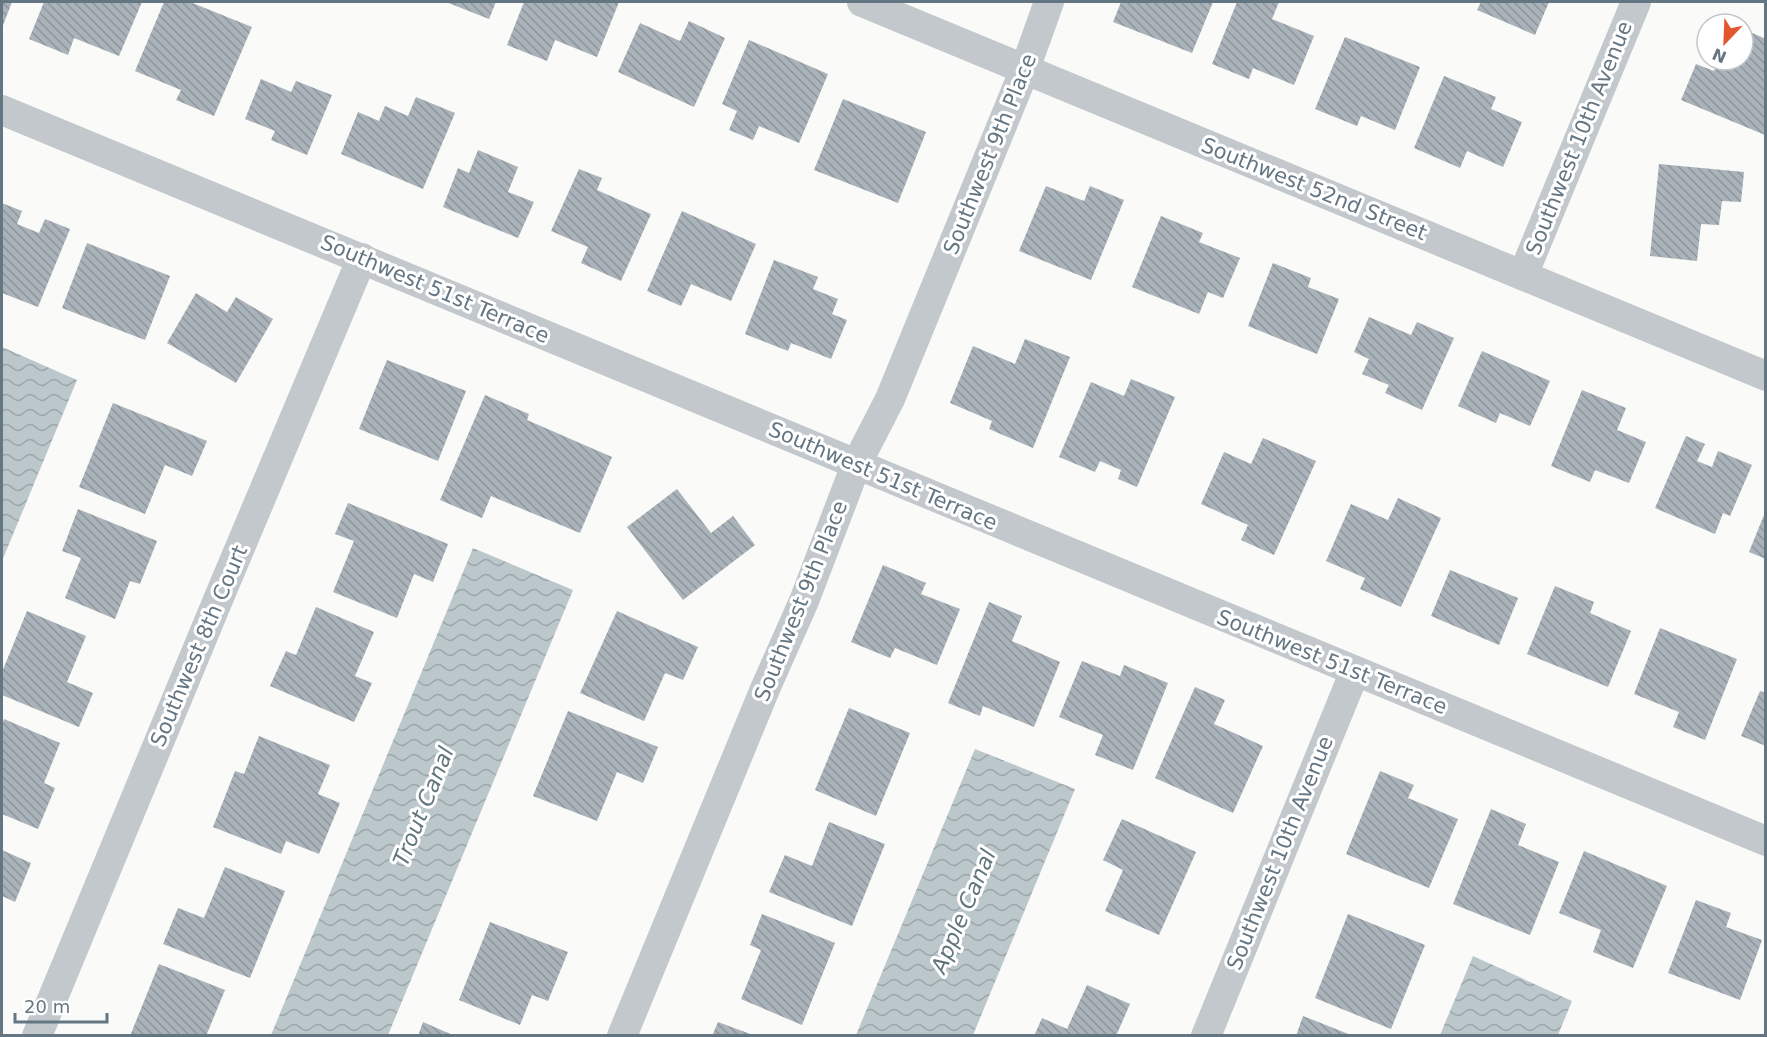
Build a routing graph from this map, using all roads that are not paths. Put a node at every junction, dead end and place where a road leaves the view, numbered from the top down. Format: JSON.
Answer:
{"nodes":[{"id":1,"x":862,"y":2,"type":"edge"},
{"id":2,"x":1049,"y":2,"type":"edge"},
{"id":3,"x":1636,"y":2,"type":"edge"},
{"id":4,"x":1025,"y":69,"type":"junction"},
{"id":5,"x":2,"y":110,"type":"edge"},
{"id":6,"x":362,"y":258,"type":"junction"},
{"id":7,"x":1523,"y":275,"type":"junction"},
{"id":8,"x":1766,"y":376,"type":"edge"},
{"id":9,"x":856,"y":465,"type":"junction"},
{"id":10,"x":1355,"y":671,"type":"junction"},
{"id":11,"x":1766,"y":841,"type":"edge"},
{"id":12,"x":37,"y":1035,"type":"edge"},
{"id":13,"x":622,"y":1035,"type":"edge"},
{"id":14,"x":1206,"y":1035,"type":"edge"}],
"edges":[{"from":1,"to":4,"type":"street","name":"Southwest 52nd Street"},
{"from":2,"to":4,"type":"street","name":"Southwest 9th Place"},
{"from":3,"to":7,"type":"street","name":"Southwest 10th Avenue"},
{"from":4,"to":7,"type":"street","name":"Southwest 52nd Street"},
{"from":4,"to":9,"type":"street","name":"Southwest 9th Place"},
{"from":5,"to":6,"type":"street","name":"Southwest 51st Terrace"},
{"from":6,"to":9,"type":"street","name":"Southwest 51st Terrace"},
{"from":6,"to":12,"type":"street","name":"Southwest 8th Court"},
{"from":7,"to":8,"type":"street","name":"Southwest 52nd Street"},
{"from":9,"to":10,"type":"street","name":"Southwest 51st Terrace"},
{"from":9,"to":13,"type":"street","name":"Southwest 9th Place"},
{"from":10,"to":11,"type":"street","name":"Southwest 51st Terrace"},
{"from":10,"to":14,"type":"street","name":"Southwest 10th Avenue"}]}
